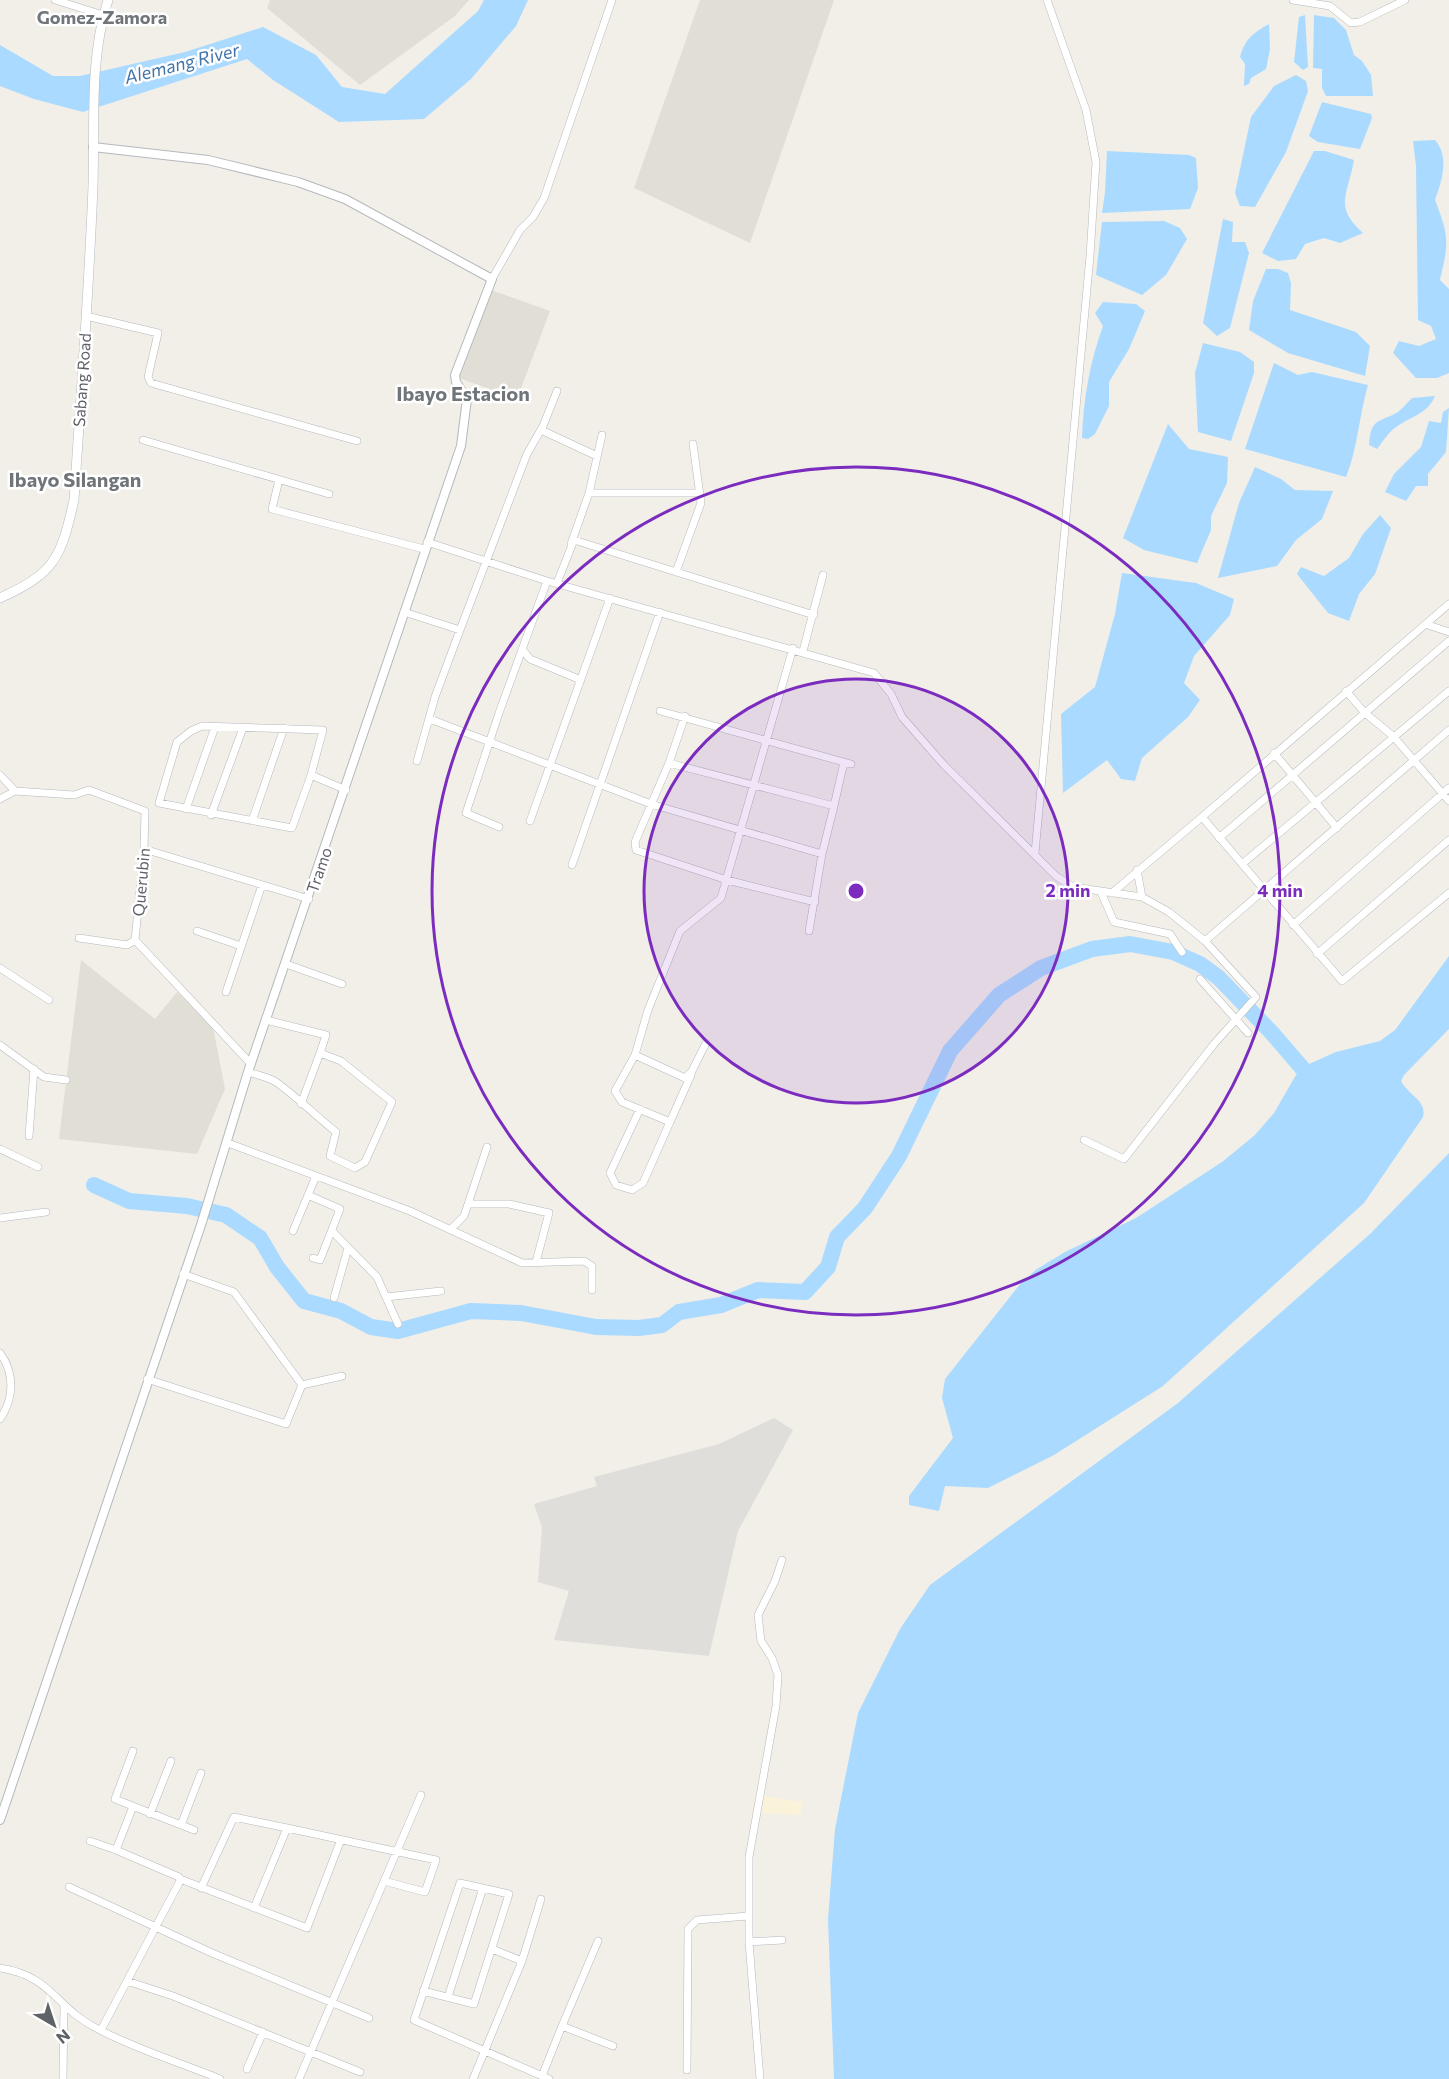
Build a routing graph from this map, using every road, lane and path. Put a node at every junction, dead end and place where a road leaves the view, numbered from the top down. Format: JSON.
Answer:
{"nodes":[{"id":1,"x":55,"y":0,"type":"edge"},
{"id":2,"x":108,"y":0,"type":"edge"},
{"id":3,"x":612,"y":0,"type":"edge"},
{"id":4,"x":1047,"y":0,"type":"edge"},
{"id":5,"x":1293,"y":0,"type":"edge"},
{"id":6,"x":1405,"y":0,"type":"edge"},
{"id":7,"x":103,"y":15,"type":"junction"},
{"id":8,"x":93,"y":147,"type":"junction"},
{"id":9,"x":492,"y":279,"type":"junction"},
{"id":10,"x":86,"y":316,"type":"junction"},
{"id":11,"x":557,"y":391,"type":"dead end"},
{"id":12,"x":541,"y":430,"type":"junction"},
{"id":13,"x":602,"y":435,"type":"dead end"},
{"id":14,"x":143,"y":440,"type":"dead end"},
{"id":15,"x":357,"y":441,"type":"dead end"},
{"id":16,"x":693,"y":444,"type":"dead end"},
{"id":17,"x":597,"y":456,"type":"junction"},
{"id":18,"x":279,"y":480,"type":"junction"},
{"id":19,"x":589,"y":493,"type":"junction"},
{"id":20,"x":698,"y":493,"type":"junction"},
{"id":21,"x":329,"y":494,"type":"dead end"},
{"id":22,"x":571,"y":544,"type":"junction"},
{"id":23,"x":426,"y":546,"type":"junction"},
{"id":24,"x":487,"y":561,"type":"junction"},
{"id":25,"x":676,"y":572,"type":"junction"},
{"id":26,"x":823,"y":575,"type":"dead end"},
{"id":27,"x":547,"y":581,"type":"junction"},
{"id":28,"x":557,"y":583,"type":"junction"},
{"id":29,"x":0,"y":598,"type":"edge"},
{"id":30,"x":610,"y":598,"type":"junction"},
{"id":31,"x":1449,"y":604,"type":"edge"},
{"id":32,"x":404,"y":612,"type":"junction"},
{"id":33,"x":660,"y":612,"type":"junction"},
{"id":34,"x":814,"y":615,"type":"junction"},
{"id":35,"x":1428,"y":624,"type":"junction"},
{"id":36,"x":460,"y":630,"type":"junction"},
{"id":37,"x":1449,"y":632,"type":"edge"},
{"id":38,"x":1449,"y":641,"type":"edge"},
{"id":39,"x":793,"y":648,"type":"junction"},
{"id":40,"x":522,"y":649,"type":"junction"},
{"id":41,"x":803,"y":651,"type":"junction"},
{"id":42,"x":581,"y":680,"type":"junction"},
{"id":43,"x":1346,"y":691,"type":"junction"},
{"id":44,"x":1449,"y":691,"type":"edge"},
{"id":45,"x":660,"y":711,"type":"dead end"},
{"id":46,"x":1365,"y":713,"type":"junction"},
{"id":47,"x":685,"y":716,"type":"junction"},
{"id":48,"x":430,"y":719,"type":"junction"},
{"id":49,"x":215,"y":727,"type":"junction"},
{"id":50,"x":243,"y":728,"type":"junction"},
{"id":51,"x":284,"y":728,"type":"junction"},
{"id":52,"x":1449,"y":730,"type":"edge"},
{"id":53,"x":1393,"y":736,"type":"junction"},
{"id":54,"x":768,"y":740,"type":"junction"},
{"id":55,"x":490,"y":742,"type":"junction"},
{"id":56,"x":1274,"y":753,"type":"junction"},
{"id":57,"x":417,"y":761,"type":"dead end"},
{"id":58,"x":1414,"y":761,"type":"junction"},
{"id":59,"x":669,"y":763,"type":"junction"},
{"id":60,"x":550,"y":765,"type":"junction"},
{"id":61,"x":0,"y":775,"type":"edge"},
{"id":62,"x":1291,"y":775,"type":"junction"},
{"id":63,"x":311,"y":776,"type":"junction"},
{"id":64,"x":600,"y":784,"type":"junction"},
{"id":65,"x":755,"y":786,"type":"junction"},
{"id":66,"x":1449,"y":788,"type":"edge"},
{"id":67,"x":15,"y":790,"type":"junction"},
{"id":68,"x":346,"y":790,"type":"junction"},
{"id":69,"x":1442,"y":793,"type":"junction"},
{"id":70,"x":0,"y":799,"type":"edge"},
{"id":71,"x":1449,"y":801,"type":"edge"},
{"id":72,"x":1314,"y":802,"type":"junction"},
{"id":73,"x":159,"y":803,"type":"junction"},
{"id":74,"x":651,"y":804,"type":"junction"},
{"id":75,"x":834,"y":806,"type":"junction"},
{"id":76,"x":186,"y":809,"type":"junction"},
{"id":77,"x":145,"y":811,"type":"junction"},
{"id":78,"x":211,"y":815,"type":"junction"},
{"id":79,"x":1202,"y":817,"type":"junction"},
{"id":80,"x":530,"y":821,"type":"dead end"},
{"id":81,"x":252,"y":822,"type":"junction"},
{"id":82,"x":499,"y":827,"type":"dead end"},
{"id":83,"x":1337,"y":828,"type":"junction"},
{"id":84,"x":743,"y":831,"type":"junction"},
{"id":85,"x":1219,"y":838,"type":"junction"},
{"id":86,"x":1449,"y":840,"type":"edge"},
{"id":87,"x":144,"y":849,"type":"junction"},
{"id":88,"x":1035,"y":853,"type":"junction"},
{"id":89,"x":822,"y":854,"type":"junction"},
{"id":90,"x":1242,"y":864,"type":"junction"},
{"id":91,"x":572,"y":866,"type":"dead end"},
{"id":92,"x":1137,"y":870,"type":"junction"},
{"id":93,"x":727,"y":880,"type":"junction"},
{"id":94,"x":262,"y":885,"type":"junction"},
{"id":95,"x":1264,"y":890,"type":"junction"},
{"id":96,"x":1101,"y":892,"type":"junction"},
{"id":97,"x":1112,"y":893,"type":"junction"},
{"id":98,"x":1449,"y":893,"type":"edge"},
{"id":99,"x":1142,"y":897,"type":"junction"},
{"id":100,"x":309,"y":899,"type":"junction"},
{"id":101,"x":815,"y":902,"type":"junction"},
{"id":102,"x":1293,"y":925,"type":"junction"},
{"id":103,"x":197,"y":931,"type":"dead end"},
{"id":104,"x":809,"y":931,"type":"dead end"},
{"id":105,"x":79,"y":938,"type":"dead end"},
{"id":106,"x":135,"y":940,"type":"junction"},
{"id":107,"x":1205,"y":941,"type":"junction"},
{"id":108,"x":241,"y":946,"type":"junction"},
{"id":109,"x":1182,"y":952,"type":"dead end"},
{"id":110,"x":1317,"y":954,"type":"junction"},
{"id":111,"x":286,"y":964,"type":"junction"},
{"id":112,"x":0,"y":968,"type":"edge"},
{"id":113,"x":1200,"y":979,"type":"dead end"},
{"id":114,"x":342,"y":984,"type":"dead end"},
{"id":115,"x":226,"y":992,"type":"dead end"},
{"id":116,"x":49,"y":1000,"type":"dead end"},
{"id":117,"x":266,"y":1020,"type":"junction"},
{"id":118,"x":1235,"y":1020,"type":"junction"},
{"id":119,"x":1248,"y":1032,"type":"dead end"},
{"id":120,"x":706,"y":1043,"type":"dead end"},
{"id":121,"x":0,"y":1045,"type":"edge"},
{"id":122,"x":320,"y":1053,"type":"junction"},
{"id":123,"x":635,"y":1055,"type":"junction"},
{"id":124,"x":250,"y":1068,"type":"junction"},
{"id":125,"x":34,"y":1069,"type":"junction"},
{"id":126,"x":692,"y":1071,"type":"junction"},
{"id":127,"x":66,"y":1080,"type":"dead end"},
{"id":128,"x":301,"y":1104,"type":"junction"},
{"id":129,"x":640,"y":1109,"type":"junction"},
{"id":130,"x":670,"y":1122,"type":"junction"},
{"id":131,"x":29,"y":1136,"type":"dead end"},
{"id":132,"x":1084,"y":1140,"type":"dead end"},
{"id":133,"x":228,"y":1143,"type":"junction"},
{"id":134,"x":487,"y":1148,"type":"dead end"},
{"id":135,"x":0,"y":1149,"type":"edge"},
{"id":136,"x":38,"y":1167,"type":"dead end"},
{"id":137,"x":316,"y":1176,"type":"junction"},
{"id":138,"x":308,"y":1195,"type":"junction"},
{"id":139,"x":468,"y":1204,"type":"junction"},
{"id":140,"x":46,"y":1212,"type":"dead end"},
{"id":141,"x":0,"y":1218,"type":"edge"},
{"id":142,"x":452,"y":1228,"type":"junction"},
{"id":143,"x":332,"y":1231,"type":"junction"},
{"id":144,"x":292,"y":1232,"type":"dead end"},
{"id":145,"x":348,"y":1248,"type":"junction"},
{"id":146,"x":313,"y":1258,"type":"dead end"},
{"id":147,"x":536,"y":1262,"type":"junction"},
{"id":148,"x":183,"y":1274,"type":"junction"},
{"id":149,"x":592,"y":1290,"type":"dead end"},
{"id":150,"x":441,"y":1291,"type":"dead end"},
{"id":151,"x":386,"y":1297,"type":"junction"},
{"id":152,"x":334,"y":1298,"type":"dead end"},
{"id":153,"x":398,"y":1324,"type":"dead end"},
{"id":154,"x":0,"y":1353,"type":"edge"},
{"id":155,"x":342,"y":1376,"type":"dead end"},
{"id":156,"x":147,"y":1379,"type":"junction"},
{"id":157,"x":302,"y":1385,"type":"junction"},
{"id":158,"x":0,"y":1419,"type":"edge"},
{"id":159,"x":782,"y":1560,"type":"dead end"},
{"id":160,"x":133,"y":1751,"type":"dead end"},
{"id":161,"x":171,"y":1761,"type":"dead end"},
{"id":162,"x":201,"y":1773,"type":"dead end"},
{"id":163,"x":421,"y":1795,"type":"dead end"},
{"id":164,"x":135,"y":1807,"type":"junction"},
{"id":165,"x":150,"y":1814,"type":"junction"},
{"id":166,"x":0,"y":1820,"type":"edge"},
{"id":167,"x":181,"y":1825,"type":"junction"},
{"id":168,"x":287,"y":1828,"type":"junction"},
{"id":169,"x":194,"y":1830,"type":"dead end"},
{"id":170,"x":90,"y":1841,"type":"dead end"},
{"id":171,"x":340,"y":1842,"type":"junction"},
{"id":172,"x":116,"y":1850,"type":"junction"},
{"id":173,"x":397,"y":1851,"type":"junction"},
{"id":174,"x":180,"y":1879,"type":"junction"},
{"id":175,"x":384,"y":1881,"type":"junction"},
{"id":176,"x":69,"y":1887,"type":"dead end"},
{"id":177,"x":201,"y":1888,"type":"junction"},
{"id":178,"x":483,"y":1888,"type":"junction"},
{"id":179,"x":541,"y":1899,"type":"dead end"},
{"id":180,"x":254,"y":1908,"type":"junction"},
{"id":181,"x":748,"y":1916,"type":"junction"},
{"id":182,"x":156,"y":1925,"type":"junction"},
{"id":183,"x":782,"y":1940,"type":"dead end"},
{"id":184,"x":598,"y":1941,"type":"dead end"},
{"id":185,"x":749,"y":1942,"type":"junction"},
{"id":186,"x":492,"y":1949,"type":"junction"},
{"id":187,"x":522,"y":1961,"type":"junction"},
{"id":188,"x":0,"y":1968,"type":"edge"},
{"id":189,"x":127,"y":1981,"type":"junction"},
{"id":190,"x":423,"y":1991,"type":"junction"},
{"id":191,"x":448,"y":1997,"type":"junction"},
{"id":192,"x":333,"y":2002,"type":"junction"},
{"id":193,"x":64,"y":2005,"type":"junction"},
{"id":194,"x":369,"y":2018,"type":"dead end"},
{"id":195,"x":562,"y":2026,"type":"junction"},
{"id":196,"x":101,"y":2030,"type":"junction"},
{"id":197,"x":262,"y":2032,"type":"junction"},
{"id":198,"x":613,"y":2046,"type":"dead end"},
{"id":199,"x":485,"y":2050,"type":"junction"},
{"id":200,"x":311,"y":2052,"type":"junction"},
{"id":201,"x":247,"y":2069,"type":"dead end"},
{"id":202,"x":687,"y":2070,"type":"dead end"},
{"id":203,"x":360,"y":2072,"type":"dead end"},
{"id":204,"x":545,"y":2077,"type":"edge"},
{"id":205,"x":64,"y":2079,"type":"edge"},
{"id":206,"x":220,"y":2079,"type":"edge"},
{"id":207,"x":299,"y":2079,"type":"edge"},
{"id":208,"x":473,"y":2079,"type":"edge"},
{"id":209,"x":760,"y":2079,"type":"edge"}],
"edges":[{"from":1,"to":7,"type":"street"},
{"from":2,"to":7,"type":"main road","name":"Sabang Road"},
{"from":3,"to":9,"type":"street"},
{"from":4,"to":88,"type":"street"},
{"from":5,"to":6,"type":"street"},
{"from":7,"to":8,"type":"main road","name":"Sabang Road"},
{"from":8,"to":9,"type":"street"},
{"from":8,"to":10,"type":"main road","name":"Sabang Road"},
{"from":9,"to":23,"type":"street","name":"Tramo"},
{"from":10,"to":15,"type":"street"},
{"from":10,"to":29,"type":"main road","name":"Sabang Road"},
{"from":11,"to":12,"type":"street"},
{"from":12,"to":17,"type":"street"},
{"from":12,"to":24,"type":"street"},
{"from":13,"to":17,"type":"street"},
{"from":14,"to":18,"type":"street"},
{"from":16,"to":20,"type":"street"},
{"from":17,"to":19,"type":"street"},
{"from":18,"to":21,"type":"street"},
{"from":18,"to":23,"type":"street"},
{"from":19,"to":20,"type":"street"},
{"from":19,"to":22,"type":"street"},
{"from":20,"to":25,"type":"street"},
{"from":22,"to":25,"type":"street"},
{"from":22,"to":28,"type":"street"},
{"from":23,"to":24,"type":"street"},
{"from":23,"to":32,"type":"street","name":"Tramo"},
{"from":24,"to":27,"type":"street"},
{"from":24,"to":36,"type":"street"},
{"from":25,"to":34,"type":"street"},
{"from":26,"to":34,"type":"street"},
{"from":27,"to":28,"type":"street"},
{"from":27,"to":40,"type":"street"},
{"from":28,"to":30,"type":"street"},
{"from":30,"to":33,"type":"street"},
{"from":30,"to":42,"type":"street"},
{"from":31,"to":35,"type":"street"},
{"from":32,"to":36,"type":"street"},
{"from":32,"to":68,"type":"street","name":"Tramo"},
{"from":33,"to":39,"type":"street"},
{"from":33,"to":64,"type":"street"},
{"from":34,"to":41,"type":"street"},
{"from":35,"to":37,"type":"street"},
{"from":35,"to":43,"type":"street"},
{"from":36,"to":48,"type":"street"},
{"from":38,"to":46,"type":"street"},
{"from":39,"to":41,"type":"street"},
{"from":39,"to":54,"type":"street"},
{"from":40,"to":42,"type":"street"},
{"from":40,"to":55,"type":"street"},
{"from":41,"to":88,"type":"street"},
{"from":42,"to":60,"type":"street"},
{"from":43,"to":46,"type":"street"},
{"from":43,"to":56,"type":"street"},
{"from":44,"to":53,"type":"street"},
{"from":45,"to":47,"type":"street"},
{"from":46,"to":53,"type":"street"},
{"from":46,"to":62,"type":"street"},
{"from":47,"to":54,"type":"street"},
{"from":47,"to":59,"type":"street"},
{"from":48,"to":55,"type":"street"},
{"from":48,"to":57,"type":"street"},
{"from":49,"to":50,"type":"street"},
{"from":49,"to":73,"type":"street"},
{"from":49,"to":76,"type":"street"},
{"from":50,"to":51,"type":"street"},
{"from":50,"to":78,"type":"street"},
{"from":51,"to":63,"type":"street"},
{"from":51,"to":81,"type":"street"},
{"from":52,"to":58,"type":"street"},
{"from":53,"to":58,"type":"street"},
{"from":53,"to":72,"type":"street"},
{"from":54,"to":65,"type":"street"},
{"from":54,"to":75,"type":"street"},
{"from":55,"to":60,"type":"street"},
{"from":55,"to":82,"type":"street"},
{"from":56,"to":62,"type":"street"},
{"from":56,"to":79,"type":"street"},
{"from":58,"to":69,"type":"street"},
{"from":58,"to":83,"type":"street"},
{"from":59,"to":65,"type":"street"},
{"from":59,"to":74,"type":"street"},
{"from":60,"to":64,"type":"street"},
{"from":60,"to":80,"type":"street"},
{"from":61,"to":67,"type":"street"},
{"from":62,"to":72,"type":"street"},
{"from":62,"to":85,"type":"street"},
{"from":63,"to":68,"type":"street"},
{"from":63,"to":81,"type":"street"},
{"from":64,"to":74,"type":"street"},
{"from":64,"to":91,"type":"street"},
{"from":65,"to":75,"type":"street"},
{"from":65,"to":84,"type":"street"},
{"from":66,"to":69,"type":"street"},
{"from":67,"to":70,"type":"street"},
{"from":67,"to":77,"type":"street"},
{"from":68,"to":100,"type":"street","name":"Tramo"},
{"from":69,"to":71,"type":"street"},
{"from":69,"to":102,"type":"street"},
{"from":72,"to":83,"type":"street"},
{"from":72,"to":90,"type":"street"},
{"from":73,"to":76,"type":"street"},
{"from":73,"to":77,"type":"street"},
{"from":74,"to":84,"type":"street"},
{"from":74,"to":93,"type":"street"},
{"from":75,"to":89,"type":"street"},
{"from":76,"to":78,"type":"street"},
{"from":77,"to":87,"type":"street","name":"Querubin"},
{"from":78,"to":81,"type":"street"},
{"from":79,"to":85,"type":"street"},
{"from":79,"to":92,"type":"street"},
{"from":83,"to":95,"type":"street"},
{"from":84,"to":89,"type":"street"},
{"from":84,"to":93,"type":"street"},
{"from":85,"to":90,"type":"street"},
{"from":86,"to":110,"type":"street"},
{"from":87,"to":94,"type":"street"},
{"from":87,"to":106,"type":"street","name":"Querubin"},
{"from":88,"to":96,"type":"street"},
{"from":89,"to":101,"type":"street"},
{"from":90,"to":95,"type":"street"},
{"from":92,"to":97,"type":"street"},
{"from":92,"to":99,"type":"street"},
{"from":93,"to":101,"type":"street"},
{"from":93,"to":123,"type":"street"},
{"from":94,"to":100,"type":"street"},
{"from":94,"to":108,"type":"street"},
{"from":95,"to":102,"type":"street"},
{"from":95,"to":107,"type":"street"},
{"from":96,"to":97,"type":"street"},
{"from":96,"to":109,"type":"street"},
{"from":97,"to":99,"type":"street"},
{"from":98,"to":110,"type":"street"},
{"from":99,"to":107,"type":"street"},
{"from":100,"to":111,"type":"street","name":"Tramo"},
{"from":101,"to":104,"type":"street"},
{"from":102,"to":110,"type":"street"},
{"from":103,"to":108,"type":"street"},
{"from":105,"to":106,"type":"street"},
{"from":106,"to":124,"type":"street","name":"Querubin"},
{"from":107,"to":118,"type":"street"},
{"from":108,"to":115,"type":"street"},
{"from":111,"to":114,"type":"street"},
{"from":111,"to":117,"type":"street","name":"Tramo"},
{"from":112,"to":116,"type":"street"},
{"from":113,"to":118,"type":"street"},
{"from":117,"to":122,"type":"street"},
{"from":117,"to":124,"type":"street","name":"Tramo"},
{"from":118,"to":119,"type":"street"},
{"from":118,"to":132,"type":"street"},
{"from":120,"to":126,"type":"street"},
{"from":121,"to":125,"type":"street"},
{"from":122,"to":128,"type":"street"},
{"from":122,"to":128,"type":"street"},
{"from":123,"to":126,"type":"street"},
{"from":123,"to":129,"type":"street"},
{"from":124,"to":128,"type":"street"},
{"from":124,"to":133,"type":"street","name":"Tramo"},
{"from":125,"to":127,"type":"street"},
{"from":125,"to":131,"type":"street"},
{"from":126,"to":130,"type":"street"},
{"from":129,"to":130,"type":"street"},
{"from":129,"to":130,"type":"street"},
{"from":133,"to":137,"type":"street"},
{"from":133,"to":148,"type":"street","name":"Tramo"},
{"from":134,"to":139,"type":"street"},
{"from":135,"to":136,"type":"street"},
{"from":137,"to":138,"type":"street"},
{"from":137,"to":142,"type":"street"},
{"from":138,"to":143,"type":"street"},
{"from":138,"to":144,"type":"street"},
{"from":139,"to":142,"type":"street"},
{"from":139,"to":147,"type":"street"},
{"from":140,"to":141,"type":"street"},
{"from":142,"to":147,"type":"street"},
{"from":143,"to":145,"type":"street"},
{"from":143,"to":146,"type":"street"},
{"from":145,"to":151,"type":"street"},
{"from":145,"to":152,"type":"street"},
{"from":147,"to":149,"type":"street"},
{"from":148,"to":156,"type":"street","name":"Tramo"},
{"from":148,"to":157,"type":"street"},
{"from":150,"to":151,"type":"street"},
{"from":151,"to":153,"type":"street"},
{"from":154,"to":158,"type":"street"},
{"from":155,"to":157,"type":"street"},
{"from":156,"to":157,"type":"street"},
{"from":156,"to":166,"type":"street","name":"Tramo"},
{"from":159,"to":181,"type":"street"},
{"from":160,"to":164,"type":"street"},
{"from":161,"to":165,"type":"street"},
{"from":162,"to":167,"type":"street"},
{"from":163,"to":173,"type":"street"},
{"from":164,"to":165,"type":"street"},
{"from":164,"to":172,"type":"street"},
{"from":165,"to":167,"type":"street"},
{"from":167,"to":169,"type":"street"},
{"from":168,"to":171,"type":"street"},
{"from":168,"to":177,"type":"street"},
{"from":168,"to":180,"type":"street"},
{"from":170,"to":172,"type":"street"},
{"from":171,"to":173,"type":"street"},
{"from":171,"to":180,"type":"street"},
{"from":172,"to":174,"type":"street"},
{"from":173,"to":175,"type":"street"},
{"from":173,"to":175,"type":"street"},
{"from":174,"to":177,"type":"street"},
{"from":174,"to":182,"type":"street"},
{"from":175,"to":192,"type":"street"},
{"from":176,"to":182,"type":"street"},
{"from":177,"to":180,"type":"street"},
{"from":178,"to":186,"type":"street"},
{"from":178,"to":190,"type":"street"},
{"from":178,"to":191,"type":"street"},
{"from":179,"to":187,"type":"street"},
{"from":181,"to":185,"type":"street"},
{"from":181,"to":202,"type":"street"},
{"from":182,"to":189,"type":"street"},
{"from":182,"to":192,"type":"street"},
{"from":183,"to":185,"type":"street"},
{"from":184,"to":195,"type":"street"},
{"from":185,"to":209,"type":"street"},
{"from":186,"to":187,"type":"street"},
{"from":186,"to":191,"type":"street"},
{"from":187,"to":199,"type":"street"},
{"from":188,"to":193,"type":"street"},
{"from":189,"to":196,"type":"street"},
{"from":189,"to":197,"type":"street"},
{"from":190,"to":191,"type":"street"},
{"from":190,"to":199,"type":"street"},
{"from":192,"to":194,"type":"street"},
{"from":192,"to":200,"type":"street"},
{"from":193,"to":196,"type":"street"},
{"from":193,"to":205,"type":"street"},
{"from":195,"to":198,"type":"street"},
{"from":195,"to":204,"type":"street"},
{"from":196,"to":206,"type":"street"},
{"from":197,"to":200,"type":"street"},
{"from":197,"to":201,"type":"street"},
{"from":199,"to":204,"type":"street"},
{"from":199,"to":208,"type":"street"},
{"from":200,"to":203,"type":"street"},
{"from":200,"to":207,"type":"street"}]}
